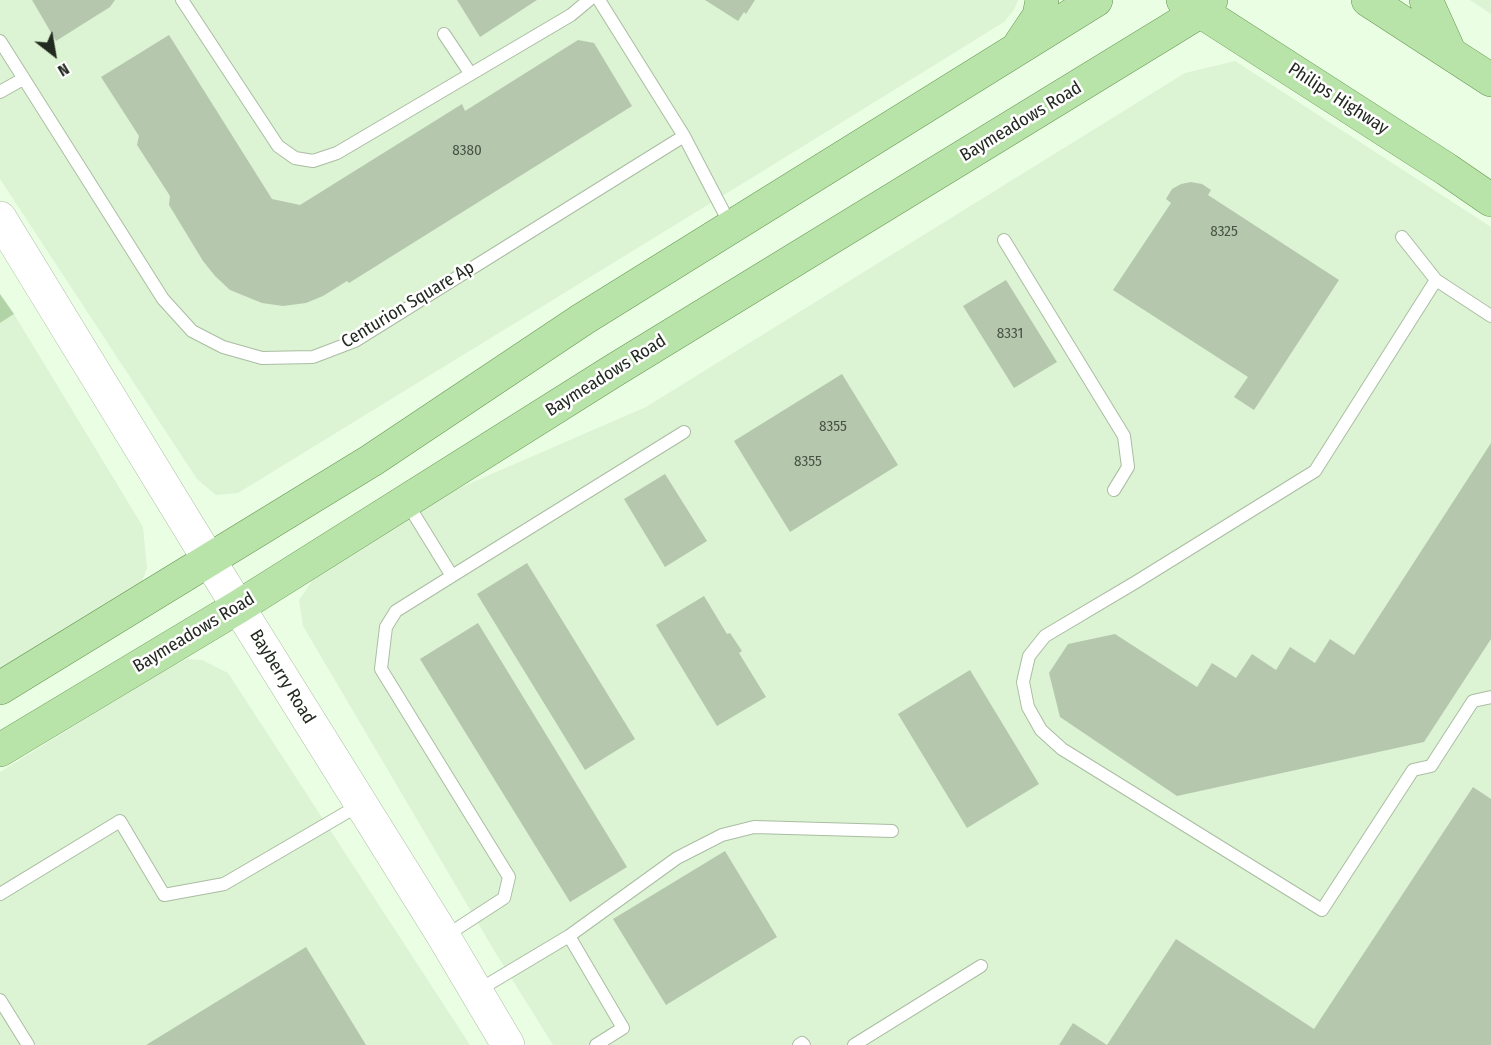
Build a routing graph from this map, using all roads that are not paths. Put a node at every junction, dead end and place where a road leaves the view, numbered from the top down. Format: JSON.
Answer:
{"nodes":[{"id":1,"x":182,"y":0,"type":"edge"},
{"id":2,"x":589,"y":0,"type":"edge"},
{"id":3,"x":599,"y":0,"type":"edge"},
{"id":4,"x":1042,"y":0,"type":"edge"},
{"id":5,"x":1096,"y":0,"type":"edge"},
{"id":6,"x":1368,"y":0,"type":"edge"},
{"id":7,"x":1426,"y":0,"type":"edge"},
{"id":8,"x":1198,"y":4,"type":"edge"},
{"id":9,"x":444,"y":34,"type":"dead end"},
{"id":10,"x":0,"y":41,"type":"edge"},
{"id":11,"x":1016,"y":50,"type":"junction"},
{"id":12,"x":1450,"y":53,"type":"junction"},
{"id":13,"x":470,"y":73,"type":"junction"},
{"id":14,"x":23,"y":79,"type":"junction"},
{"id":15,"x":1491,"y":80,"type":"edge"},
{"id":16,"x":0,"y":92,"type":"edge"},
{"id":17,"x":684,"y":136,"type":"junction"},
{"id":18,"x":1491,"y":200,"type":"edge"},
{"id":19,"x":0,"y":218,"type":"edge"},
{"id":20,"x":731,"y":226,"type":"junction"},
{"id":21,"x":1402,"y":237,"type":"dead end"},
{"id":22,"x":1004,"y":240,"type":"dead end"},
{"id":23,"x":1436,"y":280,"type":"junction"},
{"id":24,"x":1491,"y":316,"type":"edge"},
{"id":25,"x":684,"y":432,"type":"dead end"},
{"id":26,"x":1114,"y":490,"type":"dead end"},
{"id":27,"x":405,"y":501,"type":"junction"},
{"id":28,"x":209,"y":560,"type":"junction"},
{"id":29,"x":452,"y":576,"type":"junction"},
{"id":30,"x":238,"y":607,"type":"junction"},
{"id":31,"x":0,"y":688,"type":"edge"},
{"id":32,"x":1491,"y":697,"type":"edge"},
{"id":33,"x":0,"y":750,"type":"edge"},
{"id":34,"x":362,"y":804,"type":"junction"},
{"id":35,"x":892,"y":831,"type":"dead end"},
{"id":36,"x":0,"y":894,"type":"edge"},
{"id":37,"x":569,"y":936,"type":"junction"},
{"id":38,"x":444,"y":937,"type":"junction"},
{"id":39,"x":981,"y":966,"type":"dead end"},
{"id":40,"x":476,"y":992,"type":"junction"},
{"id":41,"x":0,"y":1000,"type":"edge"},
{"id":42,"x":28,"y":1045,"type":"edge"},
{"id":43,"x":508,"y":1045,"type":"edge"},
{"id":44,"x":596,"y":1045,"type":"edge"},
{"id":45,"x":854,"y":1045,"type":"edge"}],
"edges":[{"from":1,"to":13,"type":"lane"},
{"from":2,"to":13,"type":"lane"},
{"from":3,"to":17,"type":"lane"},
{"from":4,"to":11,"type":"main road"},
{"from":5,"to":11,"type":"main road"},
{"from":6,"to":12,"type":"main road"},
{"from":7,"to":12,"type":"main road"},
{"from":8,"to":18,"type":"main road","name":"Philips Highway"},
{"from":8,"to":27,"type":"main road","name":"Baymeadows Road"},
{"from":9,"to":13,"type":"lane"},
{"from":10,"to":14,"type":"lane","name":"Centurion Square Ap"},
{"from":11,"to":20,"type":"main road"},
{"from":12,"to":15,"type":"main road"},
{"from":14,"to":16,"type":"lane"},
{"from":14,"to":17,"type":"lane","name":"Centurion Square Ap"},
{"from":17,"to":20,"type":"lane"},
{"from":19,"to":28,"type":"street","name":"Bayberry Road"},
{"from":20,"to":28,"type":"main road"},
{"from":21,"to":23,"type":"lane"},
{"from":22,"to":26,"type":"lane"},
{"from":23,"to":24,"type":"lane"},
{"from":23,"to":32,"type":"lane"},
{"from":25,"to":29,"type":"lane"},
{"from":27,"to":29,"type":"lane"},
{"from":27,"to":30,"type":"main road","name":"Baymeadows Road"},
{"from":28,"to":30,"type":"street","name":"Bayberry Road"},
{"from":28,"to":31,"type":"main road"},
{"from":29,"to":38,"type":"lane"},
{"from":30,"to":33,"type":"main road","name":"Baymeadows Road"},
{"from":30,"to":34,"type":"street","name":"Bayberry Road"},
{"from":34,"to":36,"type":"lane"},
{"from":34,"to":38,"type":"street","name":"Bayberry Road"},
{"from":35,"to":37,"type":"lane"},
{"from":37,"to":40,"type":"lane"},
{"from":37,"to":44,"type":"lane"},
{"from":38,"to":40,"type":"street","name":"Bayberry Road"},
{"from":39,"to":45,"type":"lane"},
{"from":40,"to":43,"type":"street","name":"Bayberry Road"},
{"from":41,"to":42,"type":"lane"}]}
